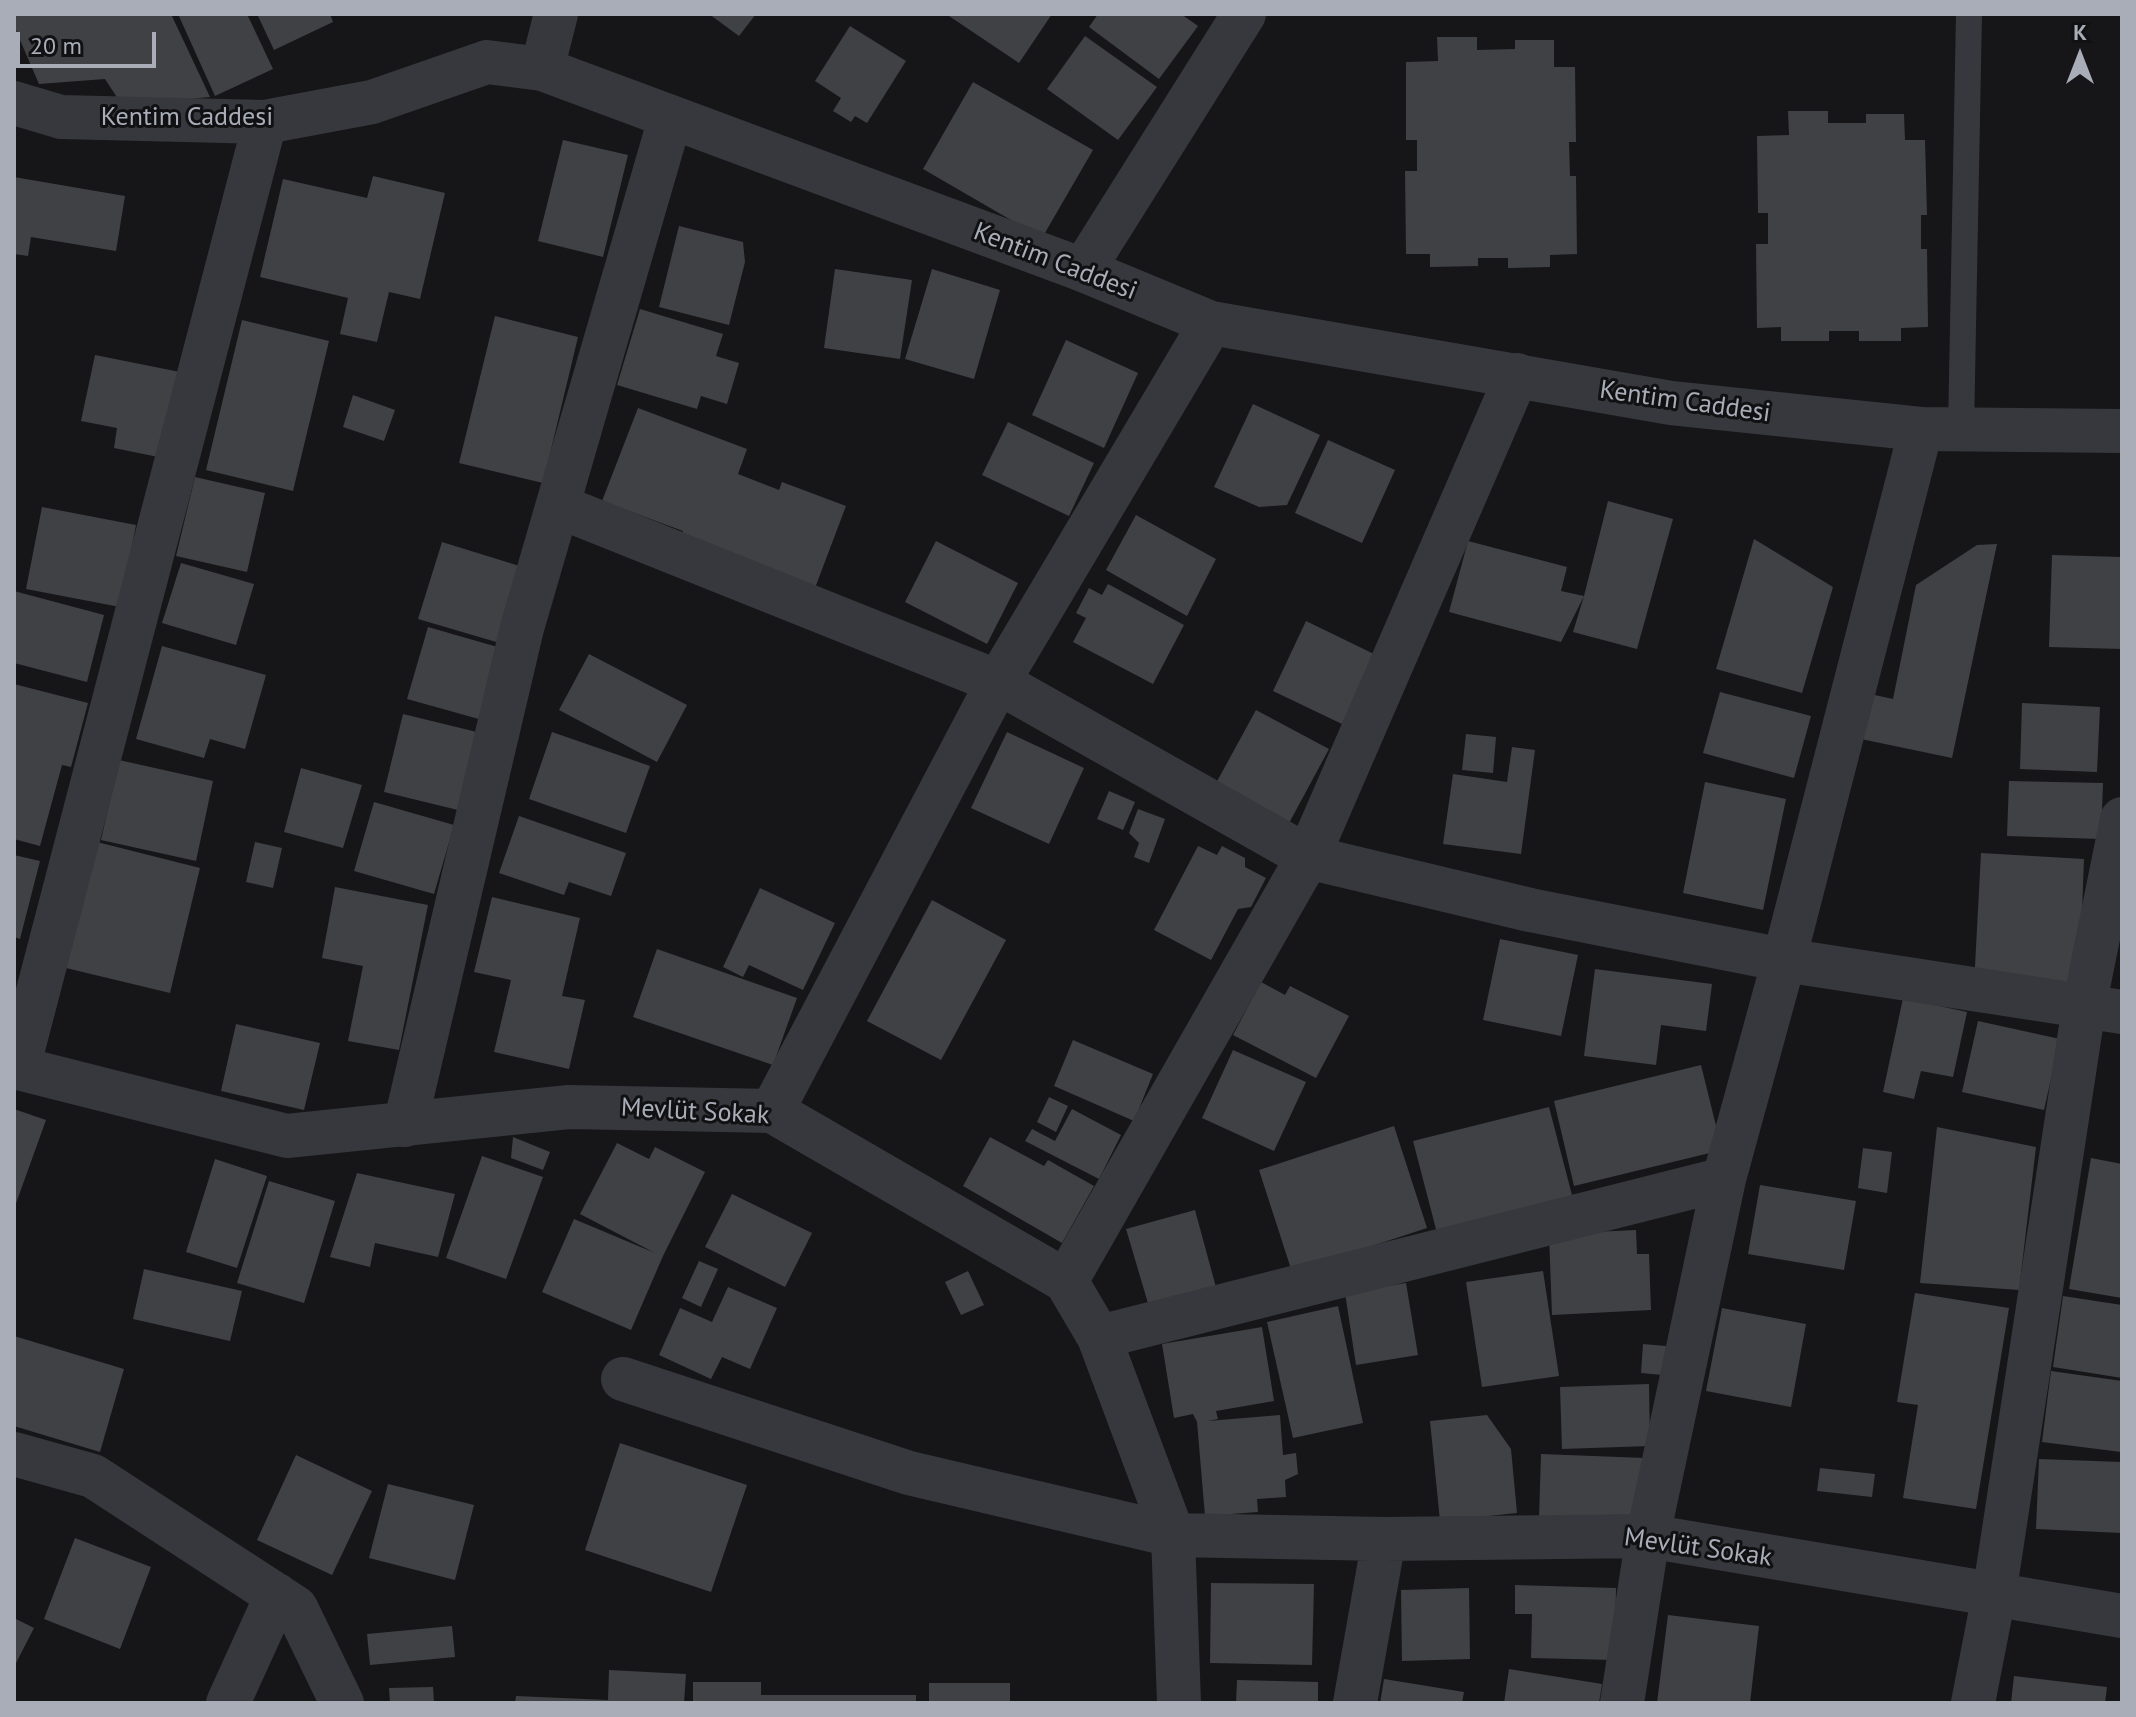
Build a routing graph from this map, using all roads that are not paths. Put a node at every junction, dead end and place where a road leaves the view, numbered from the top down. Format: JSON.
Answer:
{"nodes":[{"id":1,"x":556,"y":14,"type":"edge"},
{"id":2,"x":1244,"y":14,"type":"edge"},
{"id":3,"x":1969,"y":14,"type":"edge"},
{"id":4,"x":542,"y":69,"type":"junction"},
{"id":5,"x":14,"y":103,"type":"edge"},
{"id":6,"x":670,"y":119,"type":"junction"},
{"id":7,"x":265,"y":122,"type":"junction"},
{"id":8,"x":1083,"y":270,"type":"junction"},
{"id":9,"x":1211,"y":323,"type":"junction"},
{"id":10,"x":1517,"y":375,"type":"junction"},
{"id":11,"x":1941,"y":429,"type":"junction"},
{"id":12,"x":2122,"y":431,"type":"edge"},
{"id":13,"x":558,"y":506,"type":"junction"},
{"id":14,"x":998,"y":682,"type":"junction"},
{"id":15,"x":2122,"y":819,"type":"edge"},
{"id":16,"x":1308,"y":857,"type":"junction"},
{"id":17,"x":1784,"y":960,"type":"junction"},
{"id":18,"x":2103,"y":1009,"type":"edge"},
{"id":19,"x":16,"y":1067,"type":"edge"},
{"id":20,"x":772,"y":1111,"type":"junction"},
{"id":21,"x":405,"y":1125,"type":"junction"},
{"id":22,"x":1724,"y":1179,"type":"junction"},
{"id":23,"x":1066,"y":1281,"type":"junction"},
{"id":24,"x":1099,"y":1337,"type":"junction"},
{"id":25,"x":623,"y":1379,"type":"dead end"},
{"id":26,"x":14,"y":1454,"type":"edge"},
{"id":27,"x":1173,"y":1535,"type":"junction"},
{"id":28,"x":1648,"y":1536,"type":"junction"},
{"id":29,"x":1384,"y":1539,"type":"junction"},
{"id":30,"x":277,"y":1595,"type":"junction"},
{"id":31,"x":1994,"y":1595,"type":"junction"},
{"id":32,"x":2122,"y":1616,"type":"edge"},
{"id":33,"x":228,"y":1703,"type":"edge"},
{"id":34,"x":342,"y":1703,"type":"edge"},
{"id":35,"x":1179,"y":1703,"type":"edge"},
{"id":36,"x":1355,"y":1703,"type":"edge"},
{"id":37,"x":1622,"y":1703,"type":"edge"},
{"id":38,"x":1973,"y":1703,"type":"edge"}],
"edges":[{"from":1,"to":4,"type":"street"},
{"from":2,"to":8,"type":"street"},
{"from":3,"to":11,"type":"lane"},
{"from":4,"to":6,"type":"street","name":"Kentim Caddesi"},
{"from":4,"to":7,"type":"street","name":"Kentim Caddesi"},
{"from":5,"to":7,"type":"street","name":"Kentim Caddesi"},
{"from":6,"to":8,"type":"street","name":"Kentim Caddesi"},
{"from":6,"to":13,"type":"street"},
{"from":7,"to":19,"type":"street"},
{"from":8,"to":9,"type":"street","name":"Kentim Caddesi"},
{"from":9,"to":10,"type":"street","name":"Kentim Caddesi"},
{"from":9,"to":14,"type":"street"},
{"from":10,"to":11,"type":"street","name":"Kentim Caddesi"},
{"from":10,"to":16,"type":"street"},
{"from":11,"to":12,"type":"street","name":"Kentim Caddesi"},
{"from":11,"to":17,"type":"street"},
{"from":13,"to":14,"type":"street"},
{"from":13,"to":21,"type":"street"},
{"from":14,"to":16,"type":"street"},
{"from":14,"to":20,"type":"street"},
{"from":15,"to":18,"type":"street"},
{"from":16,"to":17,"type":"street"},
{"from":16,"to":23,"type":"street"},
{"from":17,"to":18,"type":"street"},
{"from":17,"to":22,"type":"street"},
{"from":18,"to":31,"type":"street"},
{"from":19,"to":21,"type":"street","name":"Mevlüt Sokak"},
{"from":20,"to":21,"type":"street","name":"Mevlüt Sokak"},
{"from":20,"to":23,"type":"street","name":"Mevlüt Sokak"},
{"from":22,"to":24,"type":"street"},
{"from":22,"to":28,"type":"street"},
{"from":23,"to":24,"type":"street","name":"Mevlüt Sokak"},
{"from":24,"to":27,"type":"street","name":"Mevlüt Sokak"},
{"from":25,"to":27,"type":"street"},
{"from":26,"to":30,"type":"street"},
{"from":27,"to":29,"type":"street","name":"Mevlüt Sokak"},
{"from":27,"to":35,"type":"street","name":"Mevlüt Sokak"},
{"from":28,"to":29,"type":"street","name":"Mevlüt Sokak"},
{"from":28,"to":31,"type":"street","name":"Mevlüt Sokak"},
{"from":28,"to":37,"type":"street"},
{"from":29,"to":36,"type":"street"},
{"from":30,"to":33,"type":"street"},
{"from":30,"to":34,"type":"street"},
{"from":31,"to":32,"type":"street","name":"Mevlüt Sokak"},
{"from":31,"to":38,"type":"street"}]}
